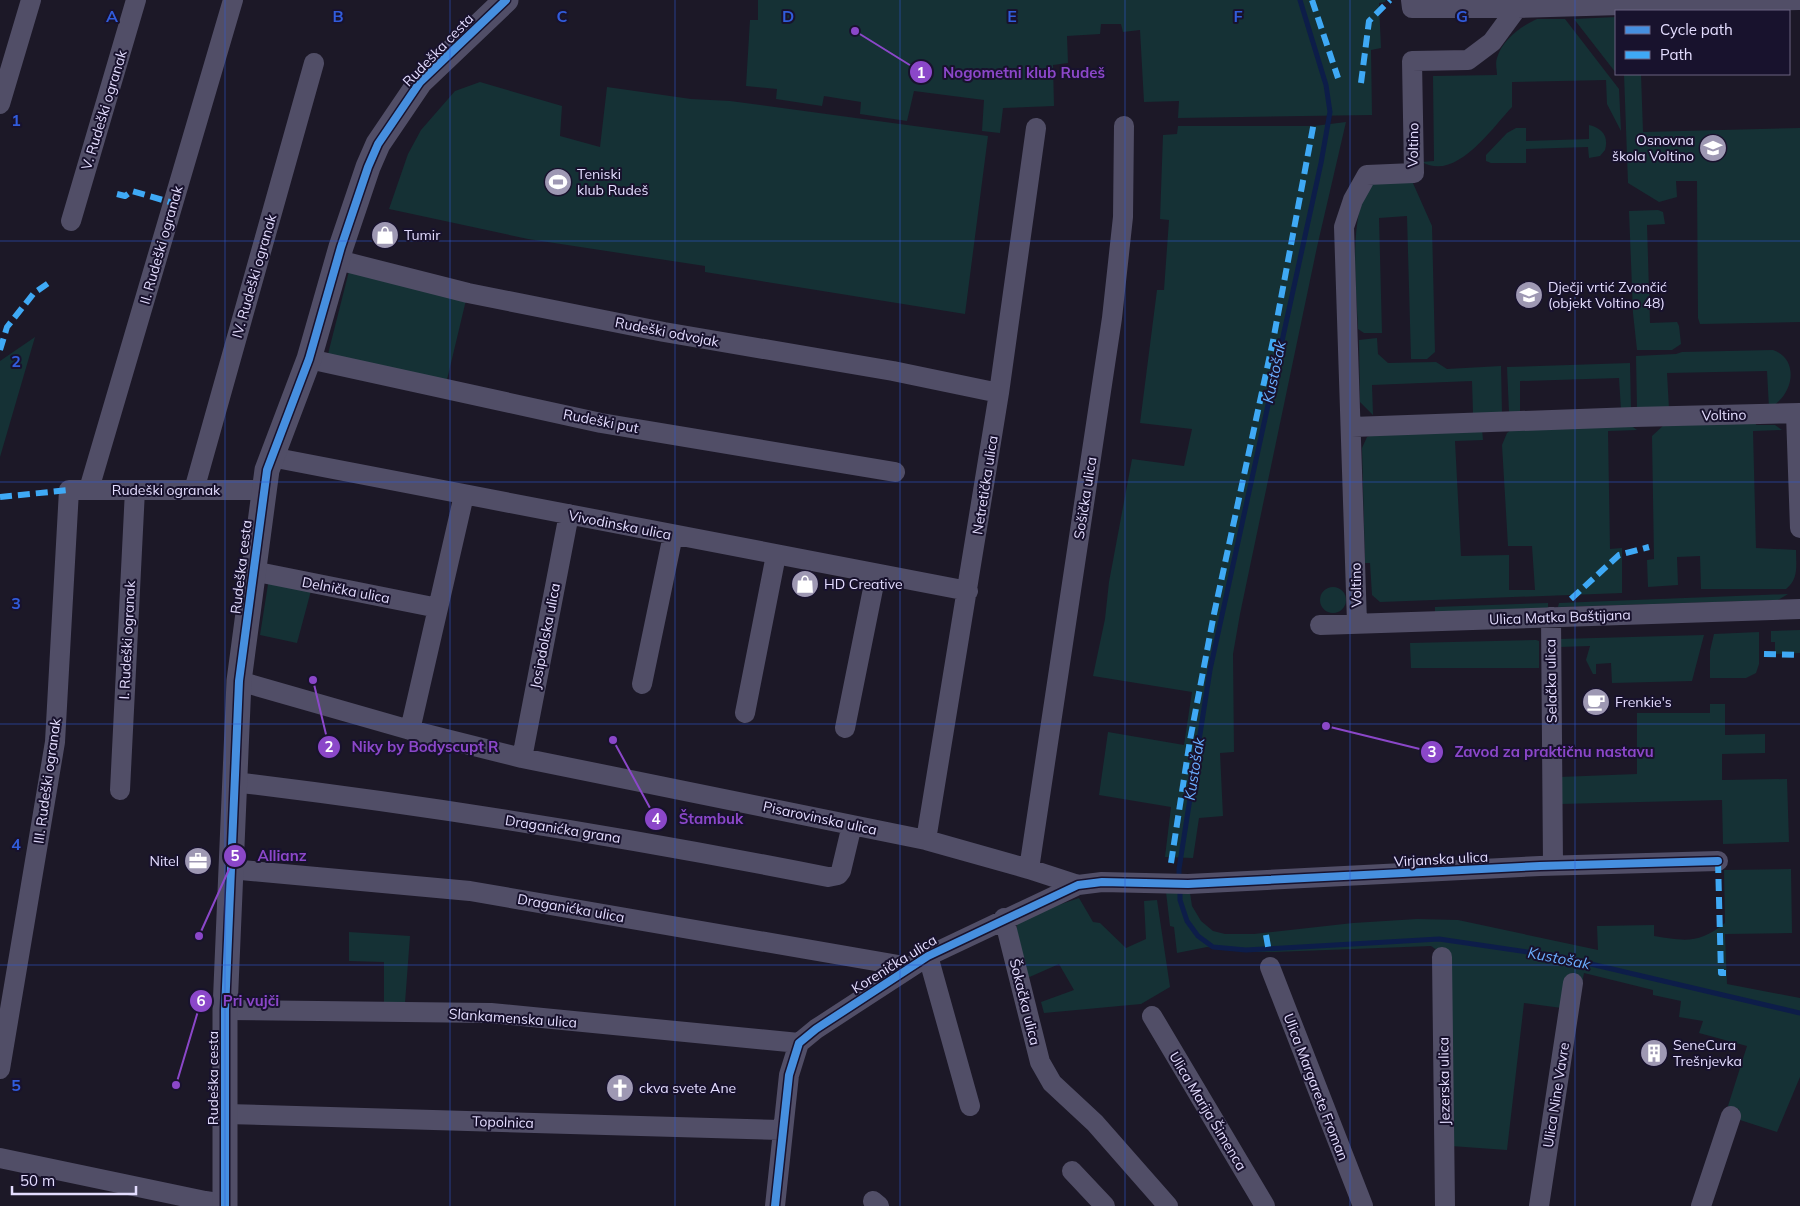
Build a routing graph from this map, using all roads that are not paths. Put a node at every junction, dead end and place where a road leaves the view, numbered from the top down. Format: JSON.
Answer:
{"nodes":[{"id":1,"x":32,"y":0,"type":"edge"},
{"id":2,"x":136,"y":0,"type":"edge"},
{"id":3,"x":233,"y":0,"type":"edge"},
{"id":4,"x":506,"y":0,"type":"edge"},
{"id":5,"x":1799,"y":0,"type":"edge"},
{"id":6,"x":1411,"y":4,"type":"edge"},
{"id":7,"x":1546,"y":4,"type":"edge"},
{"id":8,"x":1516,"y":8,"type":"junction"},
{"id":9,"x":314,"y":63,"type":"dead end"},
{"id":10,"x":0,"y":104,"type":"edge"},
{"id":11,"x":1124,"y":126,"type":"dead end"},
{"id":12,"x":1036,"y":128,"type":"dead end"},
{"id":13,"x":71,"y":221,"type":"dead end"},
{"id":14,"x":338,"y":260,"type":"junction"},
{"id":15,"x":309,"y":359,"type":"junction"},
{"id":16,"x":999,"y":393,"type":"junction"},
{"id":17,"x":1798,"y":413,"type":"edge"},
{"id":18,"x":1352,"y":427,"type":"junction"},
{"id":19,"x":271,"y":457,"type":"junction"},
{"id":20,"x":895,"y":472,"type":"dead end"},
{"id":21,"x":89,"y":489,"type":"junction"},
{"id":22,"x":68,"y":490,"type":"joint"},
{"id":23,"x":135,"y":490,"type":"junction"},
{"id":24,"x":194,"y":490,"type":"junction"},
{"id":25,"x":264,"y":490,"type":"junction"},
{"id":26,"x":464,"y":495,"type":"junction"},
{"id":27,"x":569,"y":514,"type":"junction"},
{"id":28,"x":1800,"y":528,"type":"edge"},
{"id":29,"x":673,"y":536,"type":"junction"},
{"id":30,"x":776,"y":555,"type":"junction"},
{"id":31,"x":253,"y":571,"type":"junction"},
{"id":32,"x":876,"y":574,"type":"junction"},
{"id":33,"x":968,"y":591,"type":"junction"},
{"id":34,"x":438,"y":608,"type":"junction"},
{"id":35,"x":1800,"y":609,"type":"edge"},
{"id":36,"x":1551,"y":617,"type":"junction"},
{"id":37,"x":1357,"y":624,"type":"junction"},
{"id":38,"x":1320,"y":625,"type":"dead end"},
{"id":39,"x":239,"y":681,"type":"junction"},
{"id":40,"x":642,"y":684,"type":"dead end"},
{"id":41,"x":745,"y":713,"type":"dead end"},
{"id":42,"x":845,"y":728,"type":"dead end"},
{"id":43,"x":410,"y":730,"type":"junction"},
{"id":44,"x":522,"y":758,"type":"junction"},
{"id":45,"x":234,"y":782,"type":"junction"},
{"id":46,"x":120,"y":790,"type":"dead end"},
{"id":47,"x":852,"y":825,"type":"junction"},
{"id":48,"x":926,"y":840,"type":"junction"},
{"id":49,"x":1718,"y":861,"type":"dead end"},
{"id":50,"x":1553,"y":866,"type":"junction"},
{"id":51,"x":1029,"y":868,"type":"junction"},
{"id":52,"x":230,"y":869,"type":"junction"},
{"id":53,"x":1166,"y":884,"type":"joint"},
{"id":54,"x":1078,"y":885,"type":"junction"},
{"id":55,"x":1004,"y":918,"type":"junction"},
{"id":56,"x":928,"y":956,"type":"junction"},
{"id":57,"x":1442,"y":957,"type":"dead end"},
{"id":58,"x":910,"y":967,"type":"junction"},
{"id":59,"x":1270,"y":967,"type":"dead end"},
{"id":60,"x":1574,"y":983,"type":"dead end"},
{"id":61,"x":225,"y":1010,"type":"junction"},
{"id":62,"x":1152,"y":1016,"type":"dead end"},
{"id":63,"x":799,"y":1043,"type":"junction"},
{"id":64,"x":0,"y":1070,"type":"edge"},
{"id":65,"x":970,"y":1106,"type":"dead end"},
{"id":66,"x":226,"y":1114,"type":"junction"},
{"id":67,"x":1731,"y":1116,"type":"dead end"},
{"id":68,"x":781,"y":1130,"type":"junction"},
{"id":69,"x":0,"y":1158,"type":"edge"},
{"id":70,"x":1072,"y":1171,"type":"dead end"},
{"id":71,"x":225,"y":1205,"type":"edge"},
{"id":72,"x":775,"y":1206,"type":"edge"},
{"id":73,"x":1105,"y":1206,"type":"edge"},
{"id":74,"x":1168,"y":1206,"type":"edge"},
{"id":75,"x":1265,"y":1206,"type":"edge"},
{"id":76,"x":1363,"y":1206,"type":"edge"},
{"id":77,"x":1445,"y":1206,"type":"edge"},
{"id":78,"x":1539,"y":1206,"type":"edge"},
{"id":79,"x":1701,"y":1206,"type":"edge"}],
"edges":[{"from":1,"to":10,"type":"street"},
{"from":2,"to":13,"type":"street","name":"V. Rudeški ogranak"},
{"from":3,"to":21,"type":"street","name":"II. Rudeški ogranak"},
{"from":4,"to":14,"type":"street","name":"Rudeška cesta"},
{"from":5,"to":7,"type":"street"},
{"from":6,"to":8,"type":"street"},
{"from":7,"to":8,"type":"street"},
{"from":8,"to":18,"type":"street","name":"Voltino"},
{"from":9,"to":24,"type":"street","name":"IV. Rudeški ogranak"},
{"from":11,"to":51,"type":"street","name":"Sošička ulica"},
{"from":12,"to":16,"type":"street","name":"Netretička ulica"},
{"from":14,"to":15,"type":"street","name":"Rudeška cesta"},
{"from":14,"to":16,"type":"street","name":"Rudeški odvojak"},
{"from":15,"to":19,"type":"street","name":"Rudeška cesta"},
{"from":15,"to":20,"type":"street","name":"Rudeški put"},
{"from":16,"to":33,"type":"street","name":"Netretička ulica"},
{"from":17,"to":18,"type":"street","name":"Voltino"},
{"from":17,"to":28,"type":"street","name":"Voltino"},
{"from":18,"to":37,"type":"street","name":"Voltino"},
{"from":19,"to":25,"type":"street","name":"Rudeška cesta"},
{"from":19,"to":26,"type":"street","name":"Vivodinska ulica"},
{"from":21,"to":22,"type":"street","name":"Rudeški ogranak"},
{"from":21,"to":23,"type":"street","name":"Rudeški ogranak"},
{"from":22,"to":64,"type":"street","name":"III. Rudeški ogranak"},
{"from":23,"to":24,"type":"street","name":"Rudeški ogranak"},
{"from":23,"to":46,"type":"street","name":"I. Rudeški ogranak"},
{"from":24,"to":25,"type":"street","name":"Rudeški ogranak"},
{"from":25,"to":31,"type":"street","name":"Rudeška cesta"},
{"from":26,"to":27,"type":"street","name":"Vivodinska ulica"},
{"from":26,"to":34,"type":"street"},
{"from":27,"to":29,"type":"street","name":"Vivodinska ulica"},
{"from":27,"to":44,"type":"street","name":"Josipdolska ulica"},
{"from":29,"to":30,"type":"street","name":"Vivodinska ulica"},
{"from":29,"to":40,"type":"street"},
{"from":30,"to":32,"type":"street","name":"Vivodinska ulica"},
{"from":30,"to":41,"type":"street"},
{"from":31,"to":34,"type":"street","name":"Delnička ulica"},
{"from":31,"to":39,"type":"street","name":"Rudeška cesta"},
{"from":32,"to":33,"type":"street","name":"Vivodinska ulica"},
{"from":32,"to":42,"type":"street"},
{"from":33,"to":48,"type":"street","name":"Netretička ulica"},
{"from":34,"to":43,"type":"street"},
{"from":35,"to":36,"type":"street","name":"Ulica Matka Baštijana"},
{"from":36,"to":37,"type":"street","name":"Ulica Matka Baštijana"},
{"from":36,"to":50,"type":"street","name":"Selačka ulica"},
{"from":37,"to":38,"type":"street","name":"Ulica Matka Baštijana"},
{"from":39,"to":43,"type":"street","name":"Pisarovinska ulica"},
{"from":39,"to":45,"type":"street","name":"Rudeška cesta"},
{"from":43,"to":44,"type":"street","name":"Pisarovinska ulica"},
{"from":44,"to":47,"type":"street","name":"Pisarovinska ulica"},
{"from":45,"to":47,"type":"street","name":"Draganićka grana"},
{"from":45,"to":52,"type":"street","name":"Rudeška cesta"},
{"from":47,"to":48,"type":"street","name":"Pisarovinska ulica"},
{"from":48,"to":51,"type":"street","name":"Pisarovinska ulica"},
{"from":49,"to":50,"type":"street","name":"Virjanska ulica"},
{"from":50,"to":53,"type":"street","name":"Virjanska ulica"},
{"from":51,"to":54,"type":"street","name":"Pisarovinska ulica"},
{"from":52,"to":58,"type":"street","name":"Draganićka ulica"},
{"from":52,"to":61,"type":"street","name":"Rudeška cesta"},
{"from":53,"to":54,"type":"street","name":"Korenička ulica"},
{"from":54,"to":55,"type":"street","name":"Korenička ulica"},
{"from":55,"to":56,"type":"street","name":"Korenička ulica"},
{"from":55,"to":74,"type":"street","name":"Šokačka ulica"},
{"from":56,"to":58,"type":"street","name":"Korenička ulica"},
{"from":56,"to":65,"type":"street"},
{"from":57,"to":77,"type":"street","name":"Jezerska ulica"},
{"from":58,"to":63,"type":"street","name":"Korenička ulica"},
{"from":59,"to":76,"type":"street","name":"Ulica Margarete Froman"},
{"from":60,"to":78,"type":"street","name":"Ulica Nine Vavre"},
{"from":61,"to":63,"type":"street","name":"Slankamenska ulica"},
{"from":61,"to":66,"type":"street","name":"Rudeška cesta"},
{"from":62,"to":75,"type":"street","name":"Ulica Marija Šimenca"},
{"from":63,"to":68,"type":"street"},
{"from":66,"to":68,"type":"street","name":"Topolnica"},
{"from":66,"to":71,"type":"street","name":"Rudeška cesta"},
{"from":67,"to":79,"type":"street"},
{"from":68,"to":72,"type":"street"},
{"from":69,"to":71,"type":"street"},
{"from":70,"to":73,"type":"street"}]}
